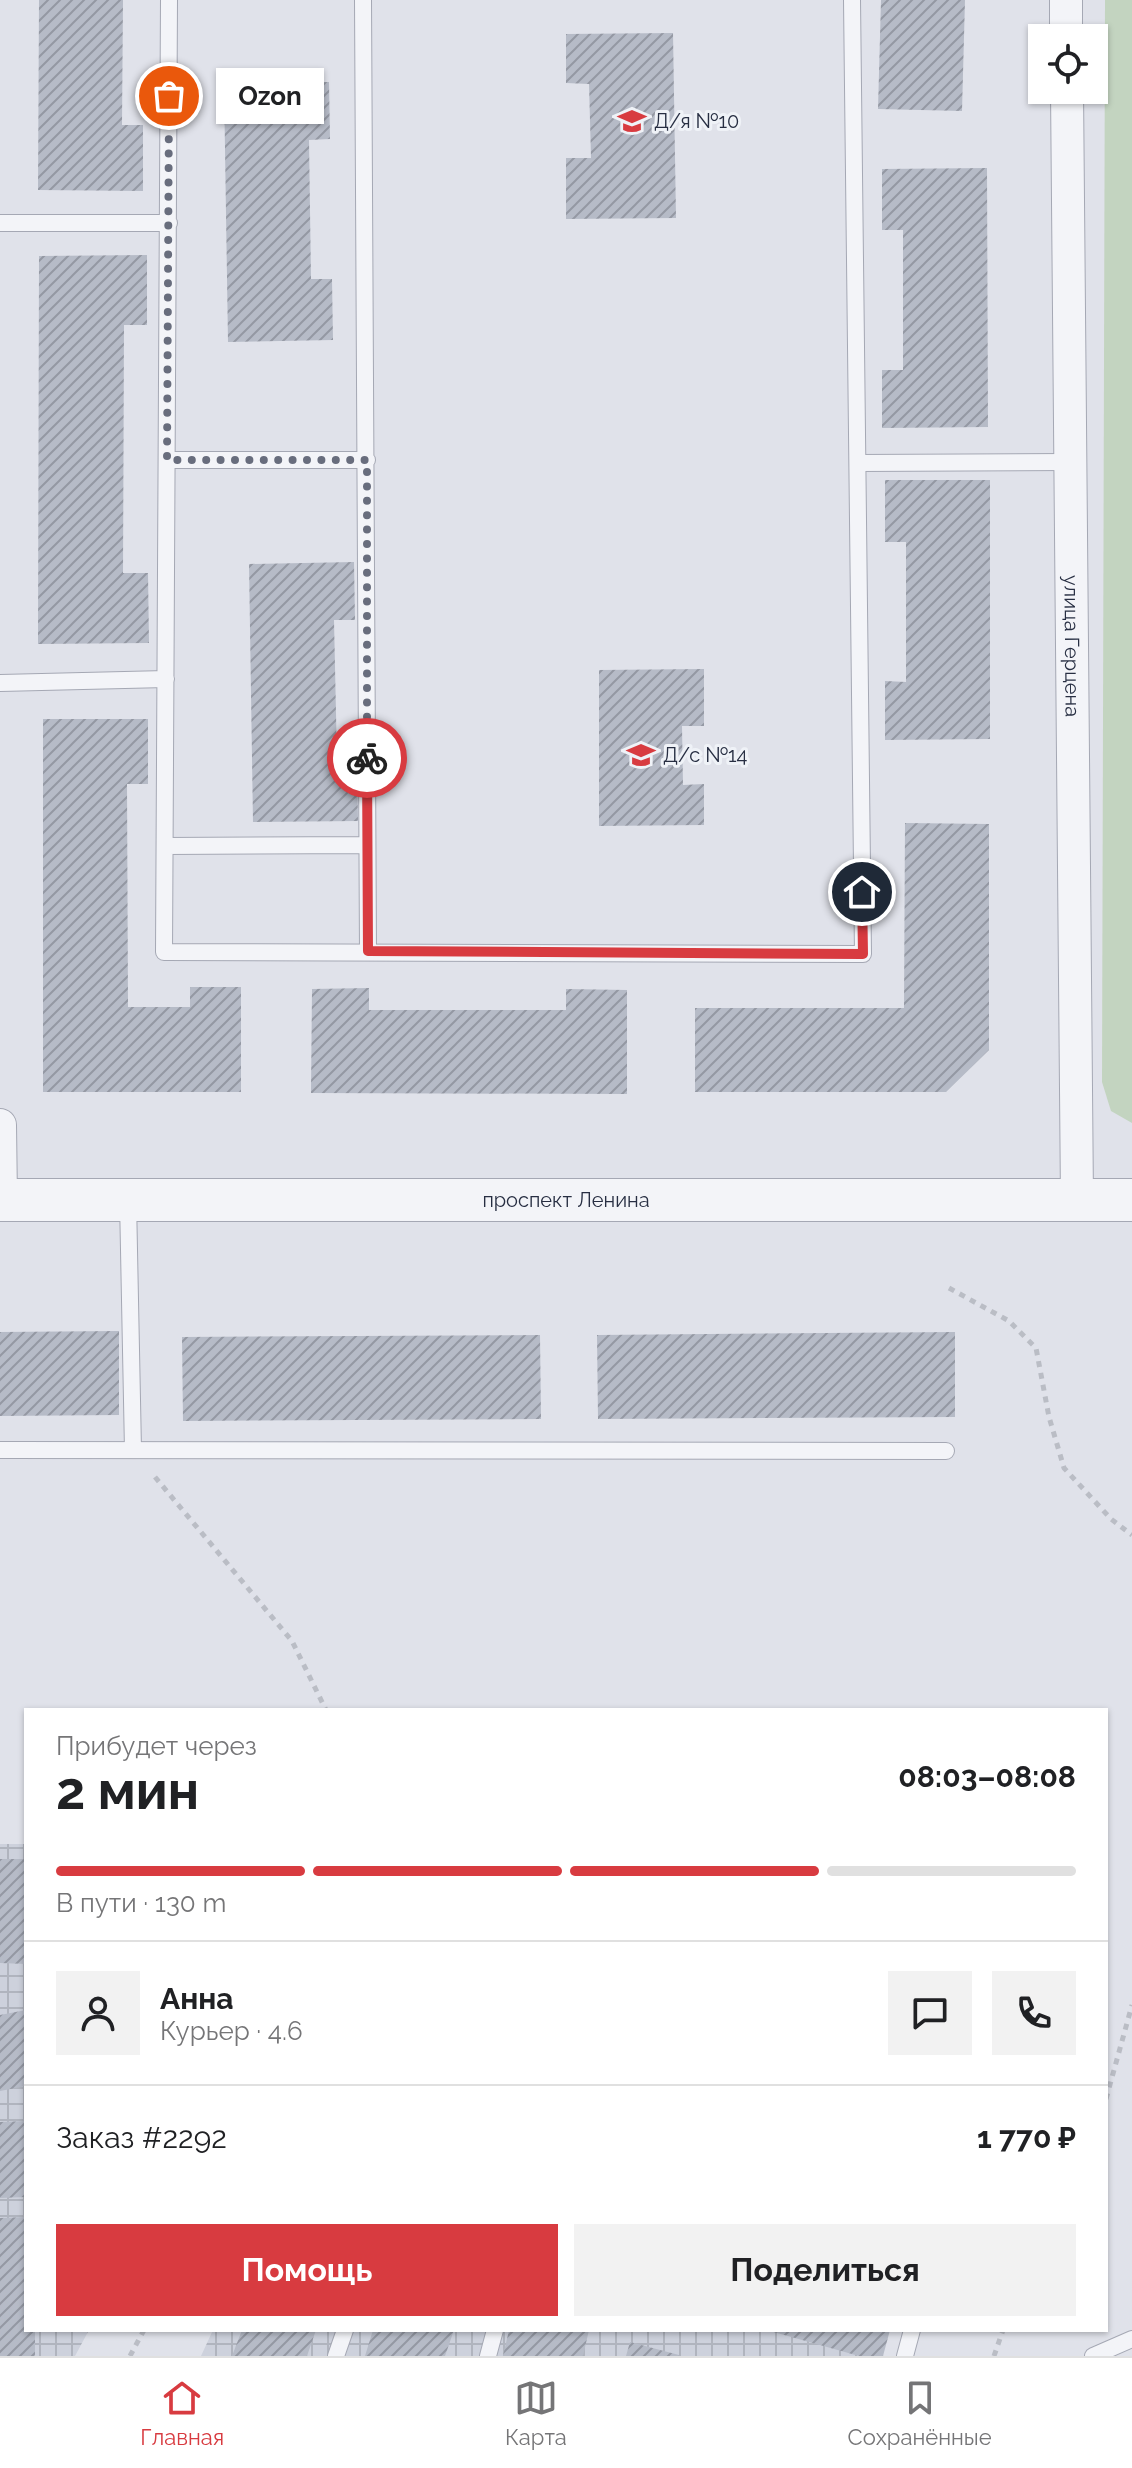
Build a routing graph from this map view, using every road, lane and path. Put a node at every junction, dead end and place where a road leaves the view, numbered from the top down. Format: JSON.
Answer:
{"nodes":[{"id":1,"x":169,"y":0,"type":"edge"},
{"id":2,"x":363,"y":0,"type":"edge"},
{"id":3,"x":852,"y":0,"type":"edge"},
{"id":4,"x":1066,"y":0,"type":"edge"},
{"id":5,"x":1066,"y":24,"type":"edge"},
{"id":6,"x":1067,"y":104,"type":"edge"},
{"id":7,"x":0,"y":223,"type":"edge"},
{"id":8,"x":169,"y":223,"type":"junction"},
{"id":9,"x":167,"y":460,"type":"junction"},
{"id":10,"x":367,"y":460,"type":"junction"},
{"id":11,"x":1070,"y":462,"type":"junction"},
{"id":12,"x":858,"y":463,"type":"junction"},
{"id":13,"x":166,"y":679,"type":"junction"},
{"id":14,"x":0,"y":683,"type":"edge"},
{"id":15,"x":367,"y":845,"type":"junction"},
{"id":16,"x":165,"y":846,"type":"junction"},
{"id":17,"x":368,"y":951,"type":"junction"},
{"id":18,"x":0,"y":1125,"type":"edge"},
{"id":19,"x":128,"y":1199,"type":"junction"},
{"id":20,"x":0,"y":1200,"type":"edge"},
{"id":21,"x":1077,"y":1200,"type":"junction"},
{"id":22,"x":1132,"y":1200,"type":"edge"},
{"id":23,"x":949,"y":1288,"type":"dead end"},
{"id":24,"x":0,"y":1450,"type":"edge"},
{"id":25,"x":133,"y":1450,"type":"junction"},
{"id":26,"x":946,"y":1451,"type":"dead end"},
{"id":27,"x":1132,"y":1535,"type":"edge"},
{"id":28,"x":325,"y":1708,"type":"edge"},
{"id":29,"x":1132,"y":2005,"type":"edge"},
{"id":30,"x":1108,"y":2092,"type":"edge"},
{"id":31,"x":143,"y":2332,"type":"edge"},
{"id":32,"x":344,"y":2332,"type":"edge"},
{"id":33,"x":494,"y":2332,"type":"edge"},
{"id":34,"x":911,"y":2332,"type":"edge"},
{"id":35,"x":1002,"y":2332,"type":"edge"},
{"id":36,"x":1132,"y":2339,"type":"edge"},
{"id":37,"x":130,"y":2356,"type":"edge"},
{"id":38,"x":336,"y":2356,"type":"edge"},
{"id":39,"x":488,"y":2356,"type":"edge"},
{"id":40,"x":905,"y":2356,"type":"edge"},
{"id":41,"x":994,"y":2356,"type":"edge"},
{"id":42,"x":1093,"y":2356,"type":"edge"}],
"edges":[{"from":1,"to":8,"type":"lane"},
{"from":2,"to":10,"type":"lane"},
{"from":3,"to":12,"type":"lane"},
{"from":4,"to":5,"type":"street"},
{"from":6,"to":11,"type":"street","name":"улица Герцена"},
{"from":7,"to":8,"type":"lane"},
{"from":8,"to":9,"type":"lane"},
{"from":9,"to":10,"type":"lane"},
{"from":9,"to":13,"type":"lane"},
{"from":10,"to":15,"type":"lane"},
{"from":11,"to":12,"type":"lane"},
{"from":11,"to":21,"type":"street","name":"улица Герцена"},
{"from":12,"to":17,"type":"lane"},
{"from":13,"to":14,"type":"lane"},
{"from":13,"to":16,"type":"lane"},
{"from":15,"to":16,"type":"lane"},
{"from":15,"to":17,"type":"lane"},
{"from":16,"to":17,"type":"lane"},
{"from":18,"to":20,"type":"street"},
{"from":19,"to":20,"type":"street","name":"проспект Ленина"},
{"from":19,"to":21,"type":"street","name":"проспект Ленина"},
{"from":19,"to":25,"type":"lane"},
{"from":21,"to":22,"type":"street","name":"проспект Ленина"},
{"from":23,"to":27,"type":"path"},
{"from":24,"to":25,"type":"lane"},
{"from":25,"to":26,"type":"lane"},
{"from":25,"to":28,"type":"path"},
{"from":29,"to":30,"type":"path"},
{"from":31,"to":37,"type":"path"},
{"from":32,"to":38,"type":"lane"},
{"from":33,"to":39,"type":"lane"},
{"from":34,"to":40,"type":"lane"},
{"from":35,"to":41,"type":"path"},
{"from":36,"to":42,"type":"lane"}]}
